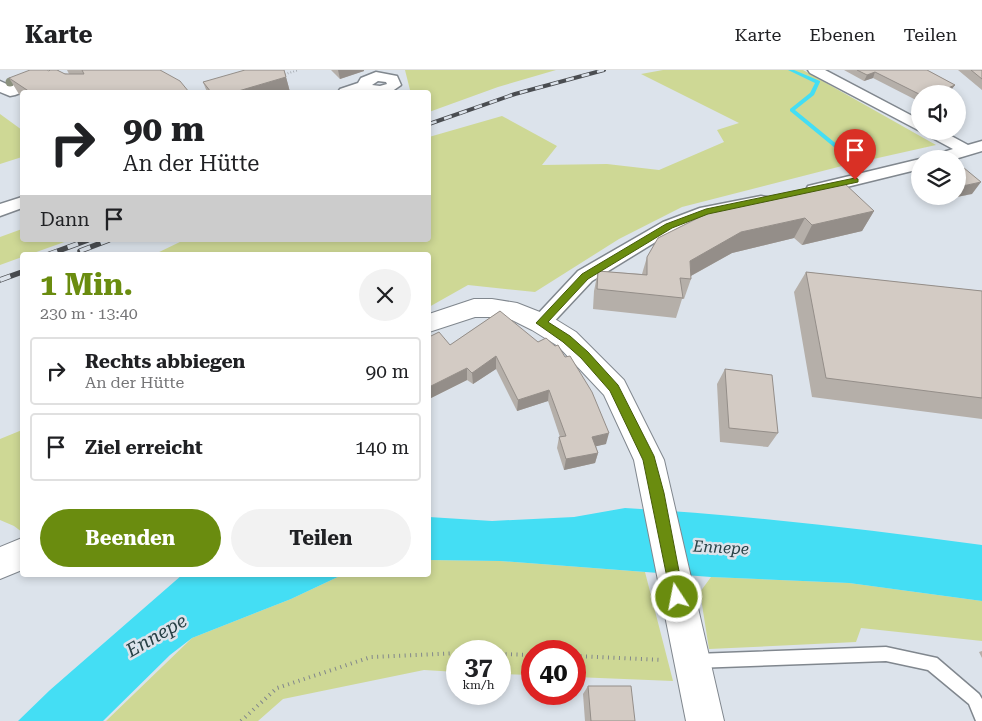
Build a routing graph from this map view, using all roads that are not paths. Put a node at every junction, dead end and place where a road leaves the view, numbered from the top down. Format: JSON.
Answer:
{"nodes":[{"id":1,"x":815,"y":70,"type":"edge"},
{"id":2,"x":49,"y":71,"type":"edge"},
{"id":3,"x":3,"y":84,"type":"edge"},
{"id":4,"x":70,"y":84,"type":"edge"},
{"id":5,"x":365,"y":86,"type":"dead end"},
{"id":6,"x":352,"y":90,"type":"edge"},
{"id":7,"x":911,"y":121,"type":"edge"},
{"id":8,"x":947,"y":140,"type":"edge"},
{"id":9,"x":982,"y":146,"type":"edge"},
{"id":10,"x":966,"y":150,"type":"joint"},
{"id":11,"x":911,"y":166,"type":"edge"},
{"id":12,"x":794,"y":194,"type":"edge"},
{"id":13,"x":774,"y":198,"type":"edge"},
{"id":14,"x":20,"y":203,"type":"edge"},
{"id":15,"x":0,"y":210,"type":"edge"},
{"id":16,"x":431,"y":322,"type":"edge"},
{"id":17,"x":541,"y":323,"type":"junction"},
{"id":18,"x":20,"y":555,"type":"edge"},
{"id":19,"x":0,"y":563,"type":"edge"},
{"id":20,"x":693,"y":661,"type":"junction"},
{"id":21,"x":982,"y":715,"type":"edge"},
{"id":22,"x":705,"y":721,"type":"edge"}],
"edges":[{"from":1,"to":7,"type":"street"},
{"from":2,"to":3,"type":"street"},
{"from":2,"to":4,"type":"street"},
{"from":5,"to":6,"type":"street"},
{"from":8,"to":10,"type":"street"},
{"from":9,"to":10,"type":"street"},
{"from":11,"to":12,"type":"street"},
{"from":13,"to":17,"type":"street"},
{"from":14,"to":15,"type":"street"},
{"from":16,"to":17,"type":"street"},
{"from":17,"to":20,"type":"street"},
{"from":18,"to":19,"type":"street"},
{"from":20,"to":21,"type":"lane"},
{"from":20,"to":22,"type":"street"}]}
